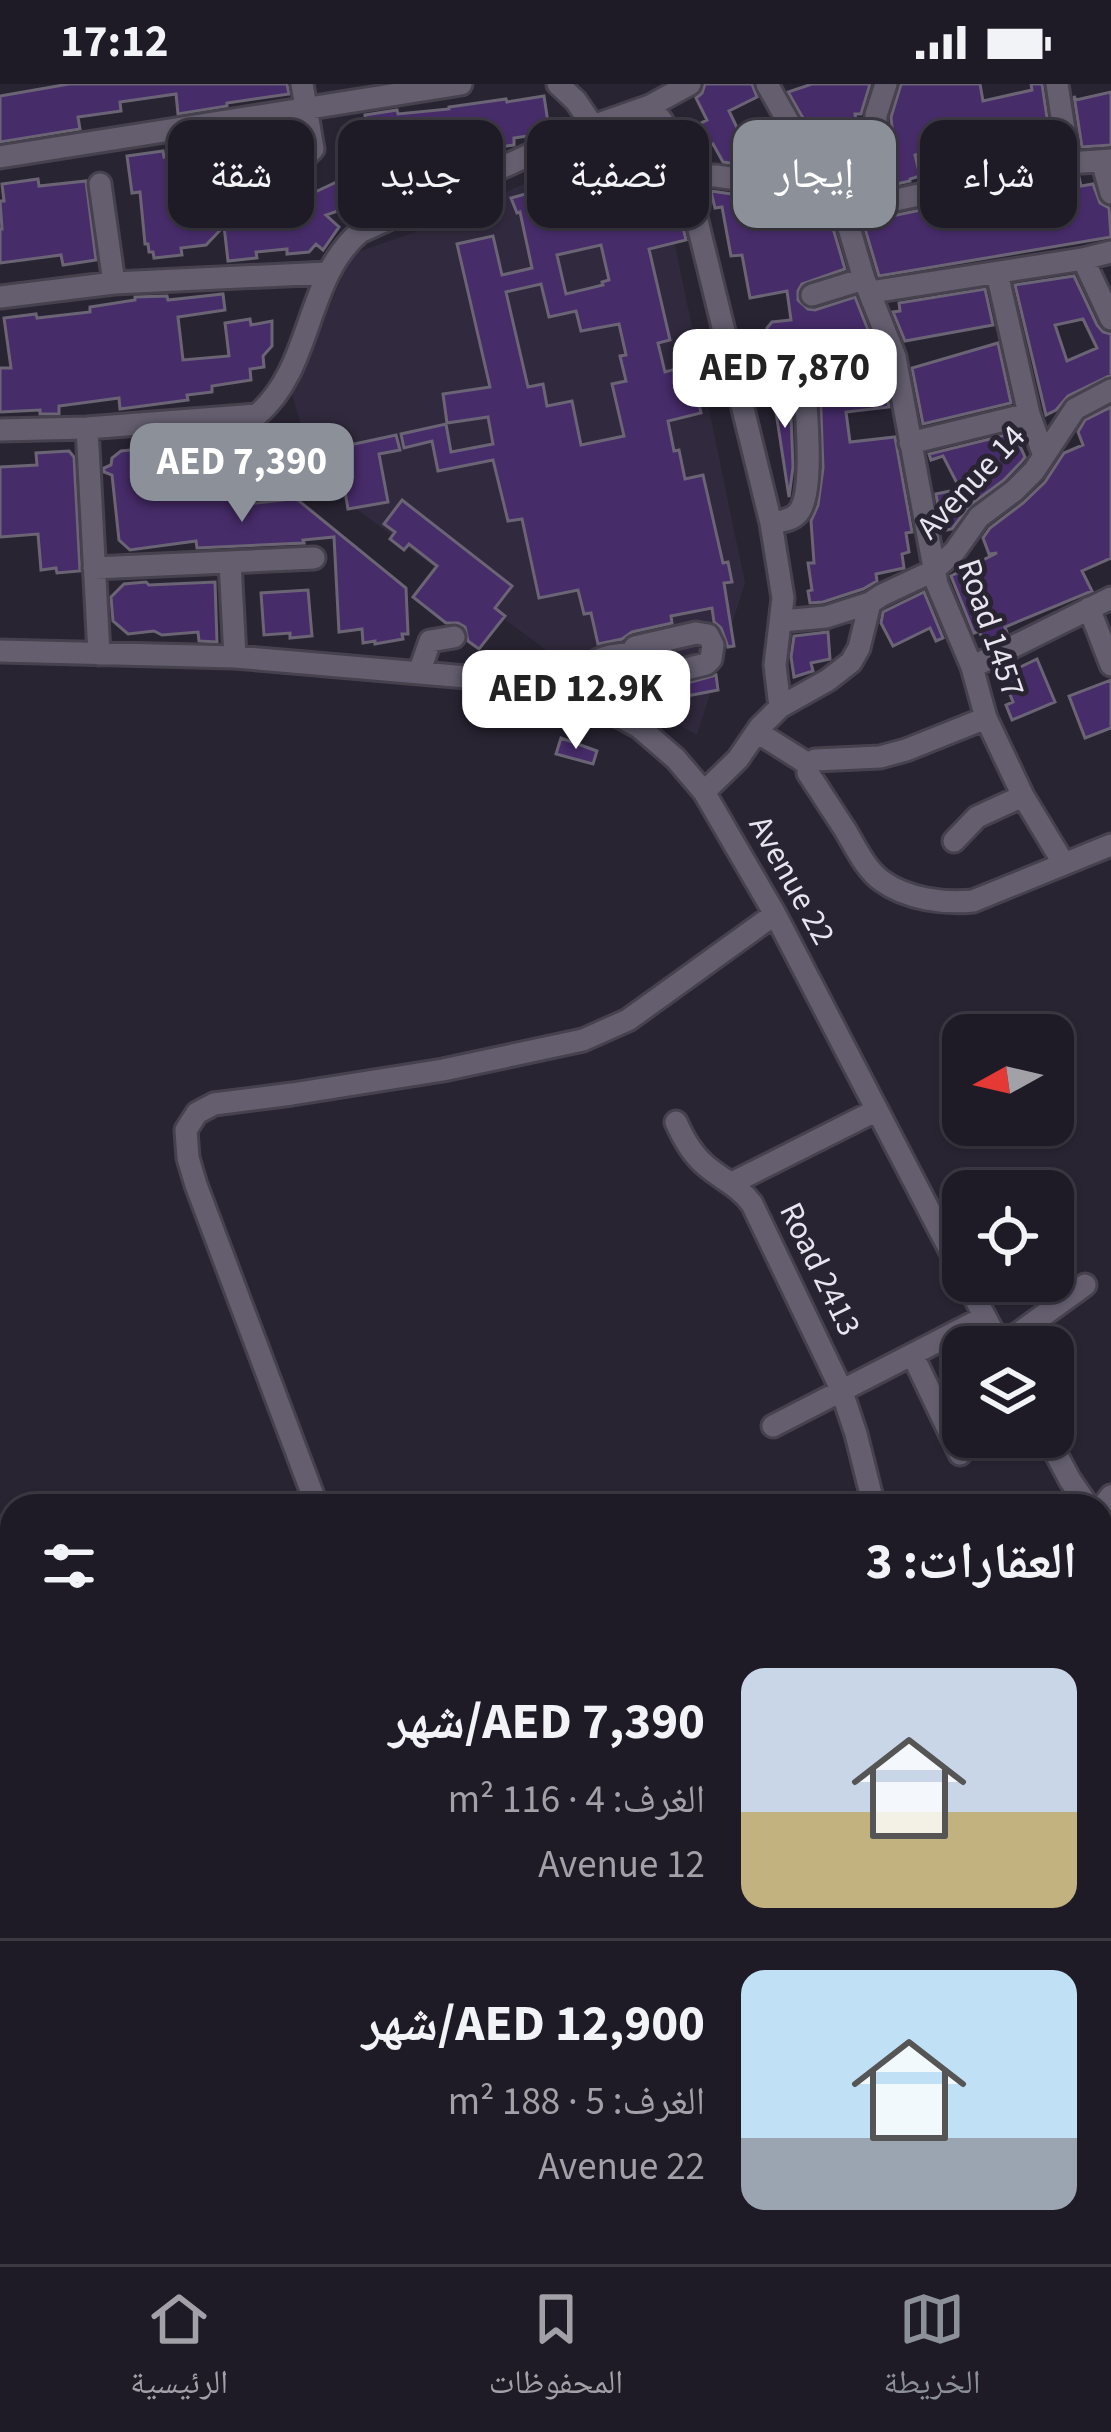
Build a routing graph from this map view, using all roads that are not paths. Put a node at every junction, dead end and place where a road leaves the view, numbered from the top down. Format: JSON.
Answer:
{"nodes":[{"id":1,"x":302,"y":84,"type":"edge"},
{"id":2,"x":461,"y":84,"type":"edge"},
{"id":3,"x":558,"y":84,"type":"edge"},
{"id":4,"x":689,"y":84,"type":"edge"},
{"id":5,"x":766,"y":84,"type":"edge"},
{"id":6,"x":886,"y":84,"type":"edge"},
{"id":7,"x":1057,"y":84,"type":"edge"},
{"id":8,"x":650,"y":106,"type":"junction"},
{"id":9,"x":306,"y":110,"type":"junction"},
{"id":10,"x":241,"y":120,"type":"edge"},
{"id":11,"x":308,"y":120,"type":"edge"},
{"id":12,"x":567,"y":120,"type":"edge"},
{"id":13,"x":589,"y":120,"type":"edge"},
{"id":14,"x":610,"y":120,"type":"edge"},
{"id":15,"x":661,"y":120,"type":"edge"},
{"id":16,"x":788,"y":120,"type":"edge"},
{"id":17,"x":877,"y":120,"type":"edge"},
{"id":18,"x":1062,"y":120,"type":"edge"},
{"id":19,"x":168,"y":131,"type":"edge"},
{"id":20,"x":0,"y":157,"type":"edge"},
{"id":21,"x":527,"y":158,"type":"edge"},
{"id":22,"x":1106,"y":160,"type":"edge"},
{"id":23,"x":100,"y":184,"type":"dead end"},
{"id":24,"x":1111,"y":194,"type":"edge"},
{"id":25,"x":698,"y":228,"type":"edge"},
{"id":26,"x":845,"y":228,"type":"edge"},
{"id":27,"x":1111,"y":252,"type":"edge"},
{"id":28,"x":1083,"y":259,"type":"junction"},
{"id":29,"x":998,"y":272,"type":"junction"},
{"id":30,"x":327,"y":273,"type":"junction"},
{"id":31,"x":114,"y":283,"type":"junction"},
{"id":32,"x":868,"y":286,"type":"junction"},
{"id":33,"x":812,"y":295,"type":"dead end"},
{"id":34,"x":0,"y":297,"type":"edge"},
{"id":35,"x":1111,"y":319,"type":"edge"},
{"id":36,"x":895,"y":357,"type":"junction"},
{"id":37,"x":804,"y":372,"type":"junction"},
{"id":38,"x":738,"y":384,"type":"junction"},
{"id":39,"x":1111,"y":390,"type":"edge"},
{"id":40,"x":1029,"y":414,"type":"junction"},
{"id":41,"x":87,"y":428,"type":"junction"},
{"id":42,"x":0,"y":430,"type":"edge"},
{"id":43,"x":910,"y":443,"type":"junction"},
{"id":44,"x":1044,"y":456,"type":"junction"},
{"id":45,"x":771,"y":523,"type":"junction"},
{"id":46,"x":314,"y":558,"type":"dead end"},
{"id":47,"x":230,"y":562,"type":"junction"},
{"id":48,"x":94,"y":568,"type":"junction"},
{"id":49,"x":933,"y":571,"type":"junction"},
{"id":50,"x":1111,"y":598,"type":"edge"},
{"id":51,"x":870,"y":603,"type":"junction"},
{"id":52,"x":1089,"y":608,"type":"junction"},
{"id":53,"x":782,"y":621,"type":"junction"},
{"id":54,"x":454,"y":637,"type":"dead end"},
{"id":55,"x":0,"y":651,"type":"edge"},
{"id":56,"x":628,"y":654,"type":"dead end"},
{"id":57,"x":99,"y":655,"type":"junction"},
{"id":58,"x":235,"y":657,"type":"junction"},
{"id":59,"x":1111,"y":664,"type":"edge"},
{"id":60,"x":972,"y":667,"type":"junction"},
{"id":61,"x":419,"y":673,"type":"junction"},
{"id":62,"x":572,"y":696,"type":"junction"},
{"id":63,"x":780,"y":707,"type":"junction"},
{"id":64,"x":986,"y":718,"type":"junction"},
{"id":65,"x":757,"y":732,"type":"junction"},
{"id":66,"x":808,"y":764,"type":"junction"},
{"id":67,"x":704,"y":792,"type":"junction"},
{"id":68,"x":1023,"y":796,"type":"junction"},
{"id":69,"x":954,"y":841,"type":"dead end"},
{"id":70,"x":1111,"y":845,"type":"edge"},
{"id":71,"x":1064,"y":864,"type":"junction"},
{"id":72,"x":775,"y":914,"type":"junction"},
{"id":73,"x":877,"y":1110,"type":"junction"},
{"id":74,"x":676,"y":1122,"type":"dead end"},
{"id":75,"x":732,"y":1184,"type":"junction"},
{"id":76,"x":942,"y":1234,"type":"edge"},
{"id":77,"x":1085,"y":1285,"type":"dead end"},
{"id":78,"x":977,"y":1302,"type":"edge"},
{"id":79,"x":985,"y":1317,"type":"junction"},
{"id":80,"x":990,"y":1326,"type":"edge"},
{"id":81,"x":1029,"y":1326,"type":"edge"},
{"id":82,"x":913,"y":1356,"type":"junction"},
{"id":83,"x":841,"y":1389,"type":"junction"},
{"id":84,"x":942,"y":1416,"type":"edge"},
{"id":85,"x":773,"y":1426,"type":"dead end"},
{"id":86,"x":1058,"y":1458,"type":"edge"},
{"id":87,"x":312,"y":1494,"type":"edge"},
{"id":88,"x":871,"y":1494,"type":"edge"},
{"id":89,"x":1080,"y":1494,"type":"edge"}],
"edges":[{"from":1,"to":9,"type":"street"},
{"from":2,"to":9,"type":"street"},
{"from":3,"to":12,"type":"street"},
{"from":3,"to":13,"type":"street"},
{"from":4,"to":8,"type":"street"},
{"from":5,"to":16,"type":"street","name":"Road 1457"},
{"from":6,"to":17,"type":"street"},
{"from":7,"to":18,"type":"street"},
{"from":8,"to":14,"type":"street"},
{"from":8,"to":15,"type":"street"},
{"from":9,"to":10,"type":"street"},
{"from":9,"to":11,"type":"street"},
{"from":19,"to":20,"type":"street"},
{"from":21,"to":30,"type":"street"},
{"from":22,"to":24,"type":"street"},
{"from":23,"to":31,"type":"street"},
{"from":25,"to":38,"type":"street"},
{"from":26,"to":32,"type":"street","name":"Road 1457"},
{"from":27,"to":28,"type":"street"},
{"from":28,"to":29,"type":"street"},
{"from":28,"to":35,"type":"street"},
{"from":29,"to":32,"type":"street"},
{"from":29,"to":40,"type":"street"},
{"from":30,"to":31,"type":"street"},
{"from":30,"to":41,"type":"street"},
{"from":31,"to":34,"type":"street"},
{"from":32,"to":33,"type":"street"},
{"from":32,"to":36,"type":"street","name":"Road 1457"},
{"from":36,"to":37,"type":"street"},
{"from":36,"to":43,"type":"street","name":"Road 1457"},
{"from":37,"to":38,"type":"street"},
{"from":37,"to":45,"type":"street"},
{"from":38,"to":45,"type":"street"},
{"from":39,"to":44,"type":"street","name":"Avenue 14"},
{"from":40,"to":43,"type":"street"},
{"from":40,"to":44,"type":"street"},
{"from":41,"to":42,"type":"street"},
{"from":41,"to":48,"type":"street"},
{"from":43,"to":49,"type":"street","name":"Road 1457"},
{"from":44,"to":49,"type":"street","name":"Avenue 14"},
{"from":45,"to":53,"type":"street"},
{"from":46,"to":47,"type":"street"},
{"from":47,"to":48,"type":"street"},
{"from":47,"to":58,"type":"street"},
{"from":48,"to":57,"type":"street"},
{"from":49,"to":51,"type":"street","name":"Avenue 14"},
{"from":49,"to":60,"type":"street","name":"Road 1457"},
{"from":50,"to":52,"type":"street"},
{"from":51,"to":53,"type":"street","name":"Avenue 14"},
{"from":51,"to":63,"type":"street"},
{"from":52,"to":59,"type":"street"},
{"from":52,"to":60,"type":"street"},
{"from":53,"to":63,"type":"street"},
{"from":54,"to":61,"type":"street"},
{"from":55,"to":57,"type":"street","name":"Avenue 22"},
{"from":56,"to":62,"type":"street"},
{"from":57,"to":58,"type":"street","name":"Avenue 22"},
{"from":58,"to":61,"type":"street","name":"Avenue 22"},
{"from":60,"to":64,"type":"street","name":"Road 1457"},
{"from":61,"to":62,"type":"street","name":"Avenue 22"},
{"from":62,"to":67,"type":"street","name":"Avenue 22"},
{"from":63,"to":65,"type":"street"},
{"from":64,"to":66,"type":"street"},
{"from":64,"to":68,"type":"street","name":"Road 1457"},
{"from":65,"to":66,"type":"street"},
{"from":65,"to":67,"type":"street"},
{"from":66,"to":71,"type":"street"},
{"from":67,"to":72,"type":"street","name":"Avenue 22"},
{"from":68,"to":69,"type":"street"},
{"from":68,"to":71,"type":"street","name":"Road 1457"},
{"from":70,"to":71,"type":"street"},
{"from":72,"to":73,"type":"street","name":"Avenue 22"},
{"from":72,"to":87,"type":"street"},
{"from":73,"to":75,"type":"street","name":"Road 2413"},
{"from":73,"to":76,"type":"street","name":"Avenue 22"},
{"from":74,"to":75,"type":"street","name":"Road 2413"},
{"from":75,"to":83,"type":"street","name":"Road 2413"},
{"from":77,"to":81,"type":"street"},
{"from":78,"to":79,"type":"street","name":"Avenue 22"},
{"from":79,"to":80,"type":"street","name":"Avenue 22"},
{"from":79,"to":82,"type":"street","name":"Road 2413"},
{"from":82,"to":83,"type":"street","name":"Road 2413"},
{"from":82,"to":84,"type":"street"},
{"from":83,"to":85,"type":"street","name":"Road 2413"},
{"from":83,"to":88,"type":"street"},
{"from":86,"to":89,"type":"street"}]}
